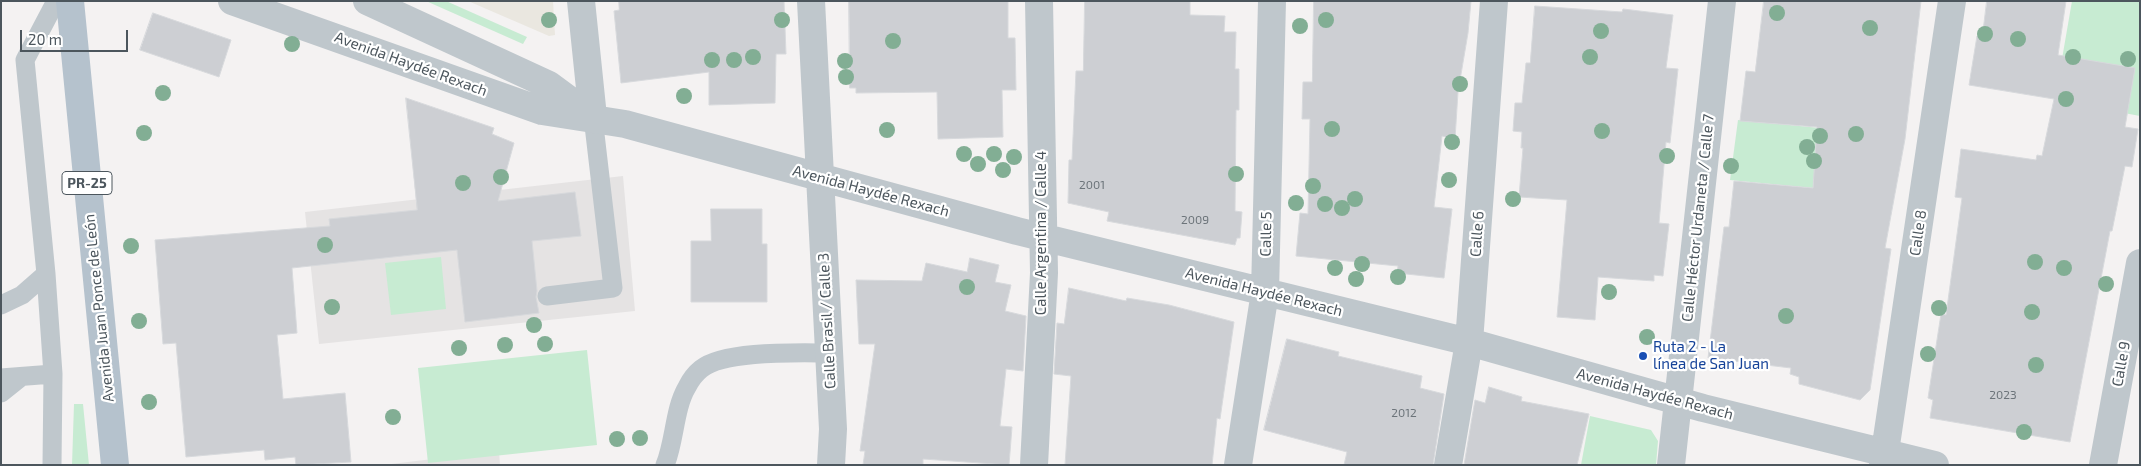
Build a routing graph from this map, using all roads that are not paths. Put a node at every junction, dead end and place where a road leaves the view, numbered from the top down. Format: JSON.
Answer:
{"nodes":[{"id":1,"x":56,"y":1,"type":"edge"},
{"id":2,"x":70,"y":1,"type":"edge"},
{"id":3,"x":232,"y":1,"type":"edge"},
{"id":4,"x":367,"y":1,"type":"edge"},
{"id":5,"x":582,"y":1,"type":"edge"},
{"id":6,"x":811,"y":1,"type":"edge"},
{"id":7,"x":1039,"y":1,"type":"edge"},
{"id":8,"x":1272,"y":1,"type":"edge"},
{"id":9,"x":1494,"y":1,"type":"edge"},
{"id":10,"x":1722,"y":1,"type":"edge"},
{"id":11,"x":1952,"y":1,"type":"edge"},
{"id":12,"x":593,"y":117,"type":"junction"},
{"id":13,"x":820,"y":178,"type":"junction"},
{"id":14,"x":1043,"y":237,"type":"junction"},
{"id":15,"x":2140,"y":263,"type":"edge"},
{"id":16,"x":46,"y":274,"type":"junction"},
{"id":17,"x":1265,"y":292,"type":"junction"},
{"id":18,"x":547,"y":296,"type":"dead end"},
{"id":19,"x":1,"y":305,"type":"edge"},
{"id":20,"x":1469,"y":342,"type":"junction"},
{"id":21,"x":830,"y":353,"type":"junction"},
{"id":22,"x":53,"y":374,"type":"junction"},
{"id":23,"x":21,"y":377,"type":"junction"},
{"id":24,"x":1,"y":378,"type":"edge"},
{"id":25,"x":1,"y":393,"type":"edge"},
{"id":26,"x":1679,"y":401,"type":"junction"},
{"id":27,"x":1884,"y":459,"type":"edge"},
{"id":28,"x":52,"y":465,"type":"edge"},
{"id":29,"x":115,"y":465,"type":"edge"},
{"id":30,"x":665,"y":465,"type":"edge"},
{"id":31,"x":831,"y":465,"type":"edge"},
{"id":32,"x":1034,"y":465,"type":"edge"},
{"id":33,"x":1238,"y":465,"type":"edge"},
{"id":34,"x":1448,"y":465,"type":"edge"},
{"id":35,"x":1671,"y":465,"type":"edge"},
{"id":36,"x":1935,"y":465,"type":"edge"},
{"id":37,"x":2103,"y":465,"type":"edge"}],
"edges":[{"from":1,"to":16,"type":"lane"},
{"from":2,"to":29,"type":"main road","name":"Avenida Juan Ponce de León","number":"PR-25"},
{"from":3,"to":12,"type":"street","name":"Avenida Haydée Rexach"},
{"from":4,"to":12,"type":"street","name":"Avenida Haydée Rexach"},
{"from":5,"to":12,"type":"street"},
{"from":6,"to":13,"type":"street","name":"Calle Brasil / Calle 3"},
{"from":7,"to":14,"type":"street","name":"Calle Argentina / Calle 4"},
{"from":8,"to":17,"type":"street","name":"Calle 5"},
{"from":9,"to":20,"type":"street","name":"Calle 6"},
{"from":10,"to":26,"type":"street","name":"Calle Héctor Urdaneta / Calle 7"},
{"from":11,"to":27,"type":"street","name":"Calle 8"},
{"from":12,"to":13,"type":"street","name":"Avenida Haydée Rexach"},
{"from":12,"to":18,"type":"lane"},
{"from":13,"to":14,"type":"street","name":"Avenida Haydée Rexach"},
{"from":13,"to":21,"type":"street","name":"Calle Brasil / Calle 3"},
{"from":14,"to":17,"type":"street","name":"Avenida Haydée Rexach"},
{"from":14,"to":32,"type":"street","name":"Calle Argentina / Calle 4"},
{"from":15,"to":37,"type":"street","name":"Calle 9"},
{"from":16,"to":19,"type":"lane"},
{"from":16,"to":22,"type":"lane"},
{"from":17,"to":20,"type":"street","name":"Avenida Haydée Rexach"},
{"from":17,"to":33,"type":"street","name":"Calle 5"},
{"from":20,"to":26,"type":"street","name":"Avenida Haydée Rexach"},
{"from":20,"to":34,"type":"street","name":"Calle 6"},
{"from":21,"to":30,"type":"lane"},
{"from":21,"to":31,"type":"street","name":"Calle Brasil / Calle 3"},
{"from":22,"to":23,"type":"lane"},
{"from":22,"to":28,"type":"lane"},
{"from":23,"to":24,"type":"lane"},
{"from":23,"to":25,"type":"lane"},
{"from":26,"to":27,"type":"street","name":"Avenida Haydée Rexach"},
{"from":26,"to":35,"type":"street","name":"Calle Héctor Urdaneta / Calle 7"},
{"from":27,"to":36,"type":"street","name":"Avenida Haydée Rexach"}]}
